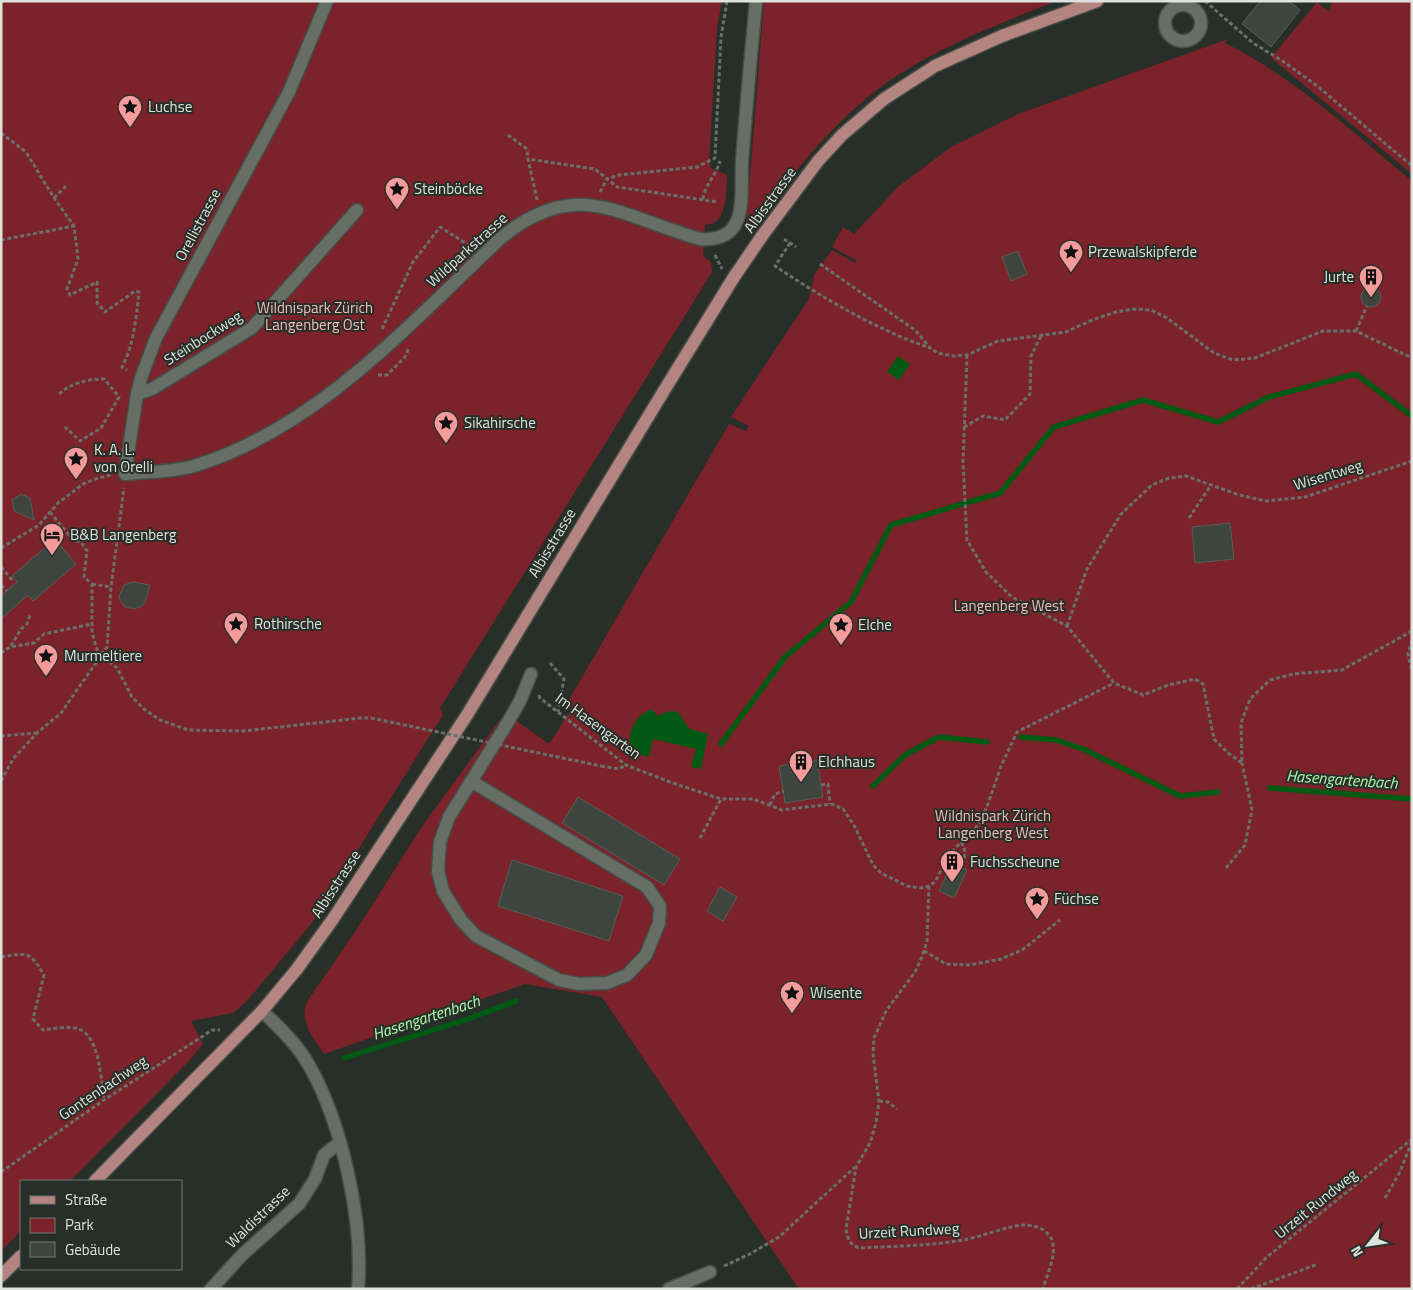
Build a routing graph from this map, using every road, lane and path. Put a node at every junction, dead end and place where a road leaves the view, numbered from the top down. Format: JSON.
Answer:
{"nodes":[{"id":1,"x":327,"y":1,"type":"edge"},
{"id":2,"x":727,"y":1,"type":"edge"},
{"id":3,"x":756,"y":1,"type":"edge"},
{"id":4,"x":1097,"y":1,"type":"edge"},
{"id":5,"x":1202,"y":4,"type":"edge"},
{"id":6,"x":1,"y":133,"type":"edge"},
{"id":7,"x":508,"y":135,"type":"dead end"},
{"id":8,"x":528,"y":159,"type":"junction"},
{"id":9,"x":720,"y":161,"type":"dead end"},
{"id":10,"x":1412,"y":166,"type":"edge"},
{"id":11,"x":607,"y":179,"type":"junction"},
{"id":12,"x":68,"y":184,"type":"dead end"},
{"id":13,"x":54,"y":198,"type":"junction"},
{"id":14,"x":703,"y":199,"type":"junction"},
{"id":15,"x":718,"y":202,"type":"dead end"},
{"id":16,"x":592,"y":205,"type":"junction"},
{"id":17,"x":357,"y":210,"type":"dead end"},
{"id":18,"x":539,"y":213,"type":"junction"},
{"id":19,"x":74,"y":226,"type":"junction"},
{"id":20,"x":784,"y":239,"type":"dead end"},
{"id":21,"x":1,"y":240,"type":"edge"},
{"id":22,"x":790,"y":243,"type":"junction"},
{"id":23,"x":796,"y":247,"type":"dead end"},
{"id":24,"x":484,"y":254,"type":"junction"},
{"id":25,"x":820,"y":264,"type":"dead end"},
{"id":26,"x":1367,"y":306,"type":"dead end"},
{"id":27,"x":1356,"y":332,"type":"junction"},
{"id":28,"x":1041,"y":336,"type":"junction"},
{"id":29,"x":931,"y":349,"type":"junction"},
{"id":30,"x":377,"y":354,"type":"junction"},
{"id":31,"x":967,"y":355,"type":"junction"},
{"id":32,"x":1412,"y":358,"type":"edge"},
{"id":33,"x":141,"y":378,"type":"junction"},
{"id":34,"x":59,"y":394,"type":"dead end"},
{"id":35,"x":137,"y":394,"type":"junction"},
{"id":36,"x":66,"y":427,"type":"dead end"},
{"id":37,"x":964,"y":427,"type":"junction"},
{"id":38,"x":1412,"y":461,"type":"edge"},
{"id":39,"x":125,"y":474,"type":"junction"},
{"id":40,"x":1211,"y":485,"type":"junction"},
{"id":41,"x":50,"y":512,"type":"junction"},
{"id":42,"x":1189,"y":518,"type":"dead end"},
{"id":43,"x":1,"y":548,"type":"edge"},
{"id":44,"x":1,"y":567,"type":"edge"},
{"id":45,"x":14,"y":579,"type":"dead end"},
{"id":46,"x":92,"y":584,"type":"junction"},
{"id":47,"x":1,"y":585,"type":"edge"},
{"id":48,"x":111,"y":587,"type":"junction"},
{"id":49,"x":6,"y":591,"type":"dead end"},
{"id":50,"x":30,"y":615,"type":"dead end"},
{"id":51,"x":92,"y":624,"type":"junction"},
{"id":52,"x":1067,"y":626,"type":"junction"},
{"id":53,"x":1412,"y":632,"type":"edge"},
{"id":54,"x":1412,"y":640,"type":"edge"},
{"id":55,"x":10,"y":646,"type":"junction"},
{"id":56,"x":1,"y":653,"type":"edge"},
{"id":57,"x":102,"y":655,"type":"junction"},
{"id":58,"x":550,"y":663,"type":"dead end"},
{"id":59,"x":1412,"y":672,"type":"edge"},
{"id":60,"x":531,"y":674,"type":"joint"},
{"id":61,"x":1114,"y":683,"type":"junction"},
{"id":62,"x":558,"y":712,"type":"junction"},
{"id":63,"x":37,"y":733,"type":"junction"},
{"id":64,"x":1,"y":736,"type":"edge"},
{"id":65,"x":1242,"y":763,"type":"junction"},
{"id":66,"x":626,"y":765,"type":"junction"},
{"id":67,"x":1,"y":781,"type":"edge"},
{"id":68,"x":472,"y":781,"type":"junction"},
{"id":69,"x":821,"y":785,"type":"dead end"},
{"id":70,"x":784,"y":791,"type":"dead end"},
{"id":71,"x":722,"y":799,"type":"junction"},
{"id":72,"x":830,"y":804,"type":"junction"},
{"id":73,"x":770,"y":805,"type":"junction"},
{"id":74,"x":700,"y":838,"type":"dead end"},
{"id":75,"x":962,"y":842,"type":"junction"},
{"id":76,"x":962,"y":863,"type":"dead end"},
{"id":77,"x":1226,"y":868,"type":"dead end"},
{"id":78,"x":929,"y":886,"type":"junction"},
{"id":79,"x":1060,"y":920,"type":"dead end"},
{"id":80,"x":924,"y":951,"type":"junction"},
{"id":81,"x":1,"y":957,"type":"edge"},
{"id":82,"x":262,"y":1011,"type":"junction"},
{"id":83,"x":221,"y":1030,"type":"dead end"},
{"id":84,"x":104,"y":1100,"type":"junction"},
{"id":85,"x":879,"y":1101,"type":"junction"},
{"id":86,"x":897,"y":1109,"type":"dead end"},
{"id":87,"x":1412,"y":1140,"type":"edge"},
{"id":88,"x":339,"y":1143,"type":"junction"},
{"id":89,"x":856,"y":1167,"type":"junction"},
{"id":90,"x":1,"y":1172,"type":"edge"},
{"id":91,"x":96,"y":1180,"type":"edge"},
{"id":92,"x":1385,"y":1198,"type":"dead end"},
{"id":93,"x":20,"y":1257,"type":"edge"},
{"id":94,"x":1318,"y":1264,"type":"dead end"},
{"id":95,"x":710,"y":1272,"type":"joint"},
{"id":96,"x":1,"y":1276,"type":"edge"},
{"id":97,"x":211,"y":1289,"type":"edge"},
{"id":98,"x":358,"y":1289,"type":"edge"},
{"id":99,"x":669,"y":1289,"type":"edge"},
{"id":100,"x":1043,"y":1289,"type":"edge"},
{"id":101,"x":1237,"y":1289,"type":"edge"},
{"id":102,"x":1251,"y":1289,"type":"edge"}],
"edges":[{"from":1,"to":33,"type":"street","name":"Orellistrasse"},
{"from":2,"to":11,"type":"path"},
{"from":3,"to":16,"type":"street","name":"Wildparkstrasse"},
{"from":4,"to":82,"type":"main road","name":"Albisstrasse"},
{"from":5,"to":10,"type":"path"},
{"from":6,"to":13,"type":"path"},
{"from":7,"to":8,"type":"path"},
{"from":8,"to":11,"type":"path"},
{"from":8,"to":18,"type":"path"},
{"from":9,"to":14,"type":"path"},
{"from":11,"to":14,"type":"path"},
{"from":11,"to":16,"type":"path"},
{"from":12,"to":13,"type":"path"},
{"from":13,"to":19,"type":"path"},
{"from":14,"to":15,"type":"path"},
{"from":16,"to":18,"type":"street","name":"Wildparkstrasse"},
{"from":17,"to":35,"type":"street","name":"Steinbockweg"},
{"from":18,"to":24,"type":"street","name":"Wildparkstrasse"},
{"from":19,"to":21,"type":"path"},
{"from":19,"to":33,"type":"path"},
{"from":20,"to":22,"type":"path"},
{"from":22,"to":23,"type":"path"},
{"from":22,"to":29,"type":"path"},
{"from":24,"to":30,"type":"street","name":"Wildparkstrasse"},
{"from":24,"to":30,"type":"path"},
{"from":25,"to":29,"type":"path"},
{"from":26,"to":27,"type":"path"},
{"from":27,"to":28,"type":"path"},
{"from":27,"to":32,"type":"path"},
{"from":28,"to":31,"type":"path"},
{"from":28,"to":37,"type":"path"},
{"from":29,"to":31,"type":"path"},
{"from":30,"to":39,"type":"street","name":"Wildparkstrasse"},
{"from":31,"to":37,"type":"path"},
{"from":33,"to":35,"type":"street","name":"Orellistrasse"},
{"from":34,"to":36,"type":"path"},
{"from":35,"to":39,"type":"street","name":"Orellistrasse"},
{"from":37,"to":52,"type":"path"},
{"from":38,"to":40,"type":"path","name":"Wisentweg"},
{"from":39,"to":41,"type":"path"},
{"from":39,"to":48,"type":"path"},
{"from":40,"to":42,"type":"path"},
{"from":40,"to":52,"type":"path","name":"Wisentweg"},
{"from":41,"to":43,"type":"path"},
{"from":41,"to":46,"type":"path"},
{"from":44,"to":45,"type":"path"},
{"from":46,"to":48,"type":"path"},
{"from":46,"to":51,"type":"path"},
{"from":47,"to":49,"type":"path"},
{"from":48,"to":57,"type":"path"},
{"from":50,"to":55,"type":"path"},
{"from":51,"to":55,"type":"path"},
{"from":51,"to":57,"type":"path"},
{"from":52,"to":61,"type":"path"},
{"from":53,"to":65,"type":"path"},
{"from":54,"to":59,"type":"path"},
{"from":55,"to":56,"type":"path"},
{"from":57,"to":63,"type":"path"},
{"from":57,"to":66,"type":"path","bridge":true},
{"from":58,"to":62,"type":"path"},
{"from":60,"to":62,"type":"path","name":"Im Hasengarten"},
{"from":60,"to":68,"type":"street"},
{"from":61,"to":65,"type":"path"},
{"from":61,"to":75,"type":"path"},
{"from":62,"to":66,"type":"path","name":"Im Hasengarten"},
{"from":63,"to":64,"type":"path"},
{"from":63,"to":67,"type":"path"},
{"from":65,"to":77,"type":"path"},
{"from":66,"to":71,"type":"path","name":"Im Hasengarten"},
{"from":68,"to":68,"type":"street"},
{"from":69,"to":72,"type":"path"},
{"from":70,"to":73,"type":"path"},
{"from":71,"to":73,"type":"path","name":"Im Hasengarten"},
{"from":71,"to":74,"type":"path"},
{"from":72,"to":73,"type":"path","name":"Im Hasengarten"},
{"from":72,"to":78,"type":"path"},
{"from":75,"to":76,"type":"path"},
{"from":75,"to":78,"type":"path"},
{"from":78,"to":80,"type":"path","name":"Urzeit Rundweg"},
{"from":79,"to":80,"type":"path"},
{"from":80,"to":85,"type":"path","name":"Urzeit Rundweg"},
{"from":81,"to":84,"type":"path"},
{"from":82,"to":88,"type":"street"},
{"from":82,"to":91,"type":"main road","name":"Albisstrasse"},
{"from":83,"to":84,"type":"path","name":"Gontenbachweg"},
{"from":84,"to":90,"type":"path","name":"Gontenbachweg"},
{"from":85,"to":86,"type":"path"},
{"from":85,"to":89,"type":"path","name":"Urzeit Rundweg"},
{"from":87,"to":92,"type":"path"},
{"from":87,"to":101,"type":"path","name":"Urzeit Rundweg"},
{"from":88,"to":97,"type":"street","name":"Waldistrasse"},
{"from":88,"to":98,"type":"street"},
{"from":89,"to":95,"type":"path"},
{"from":89,"to":100,"type":"path","name":"Urzeit Rundweg"},
{"from":93,"to":96,"type":"main road"},
{"from":94,"to":102,"type":"path"},
{"from":95,"to":99,"type":"street"}]}
